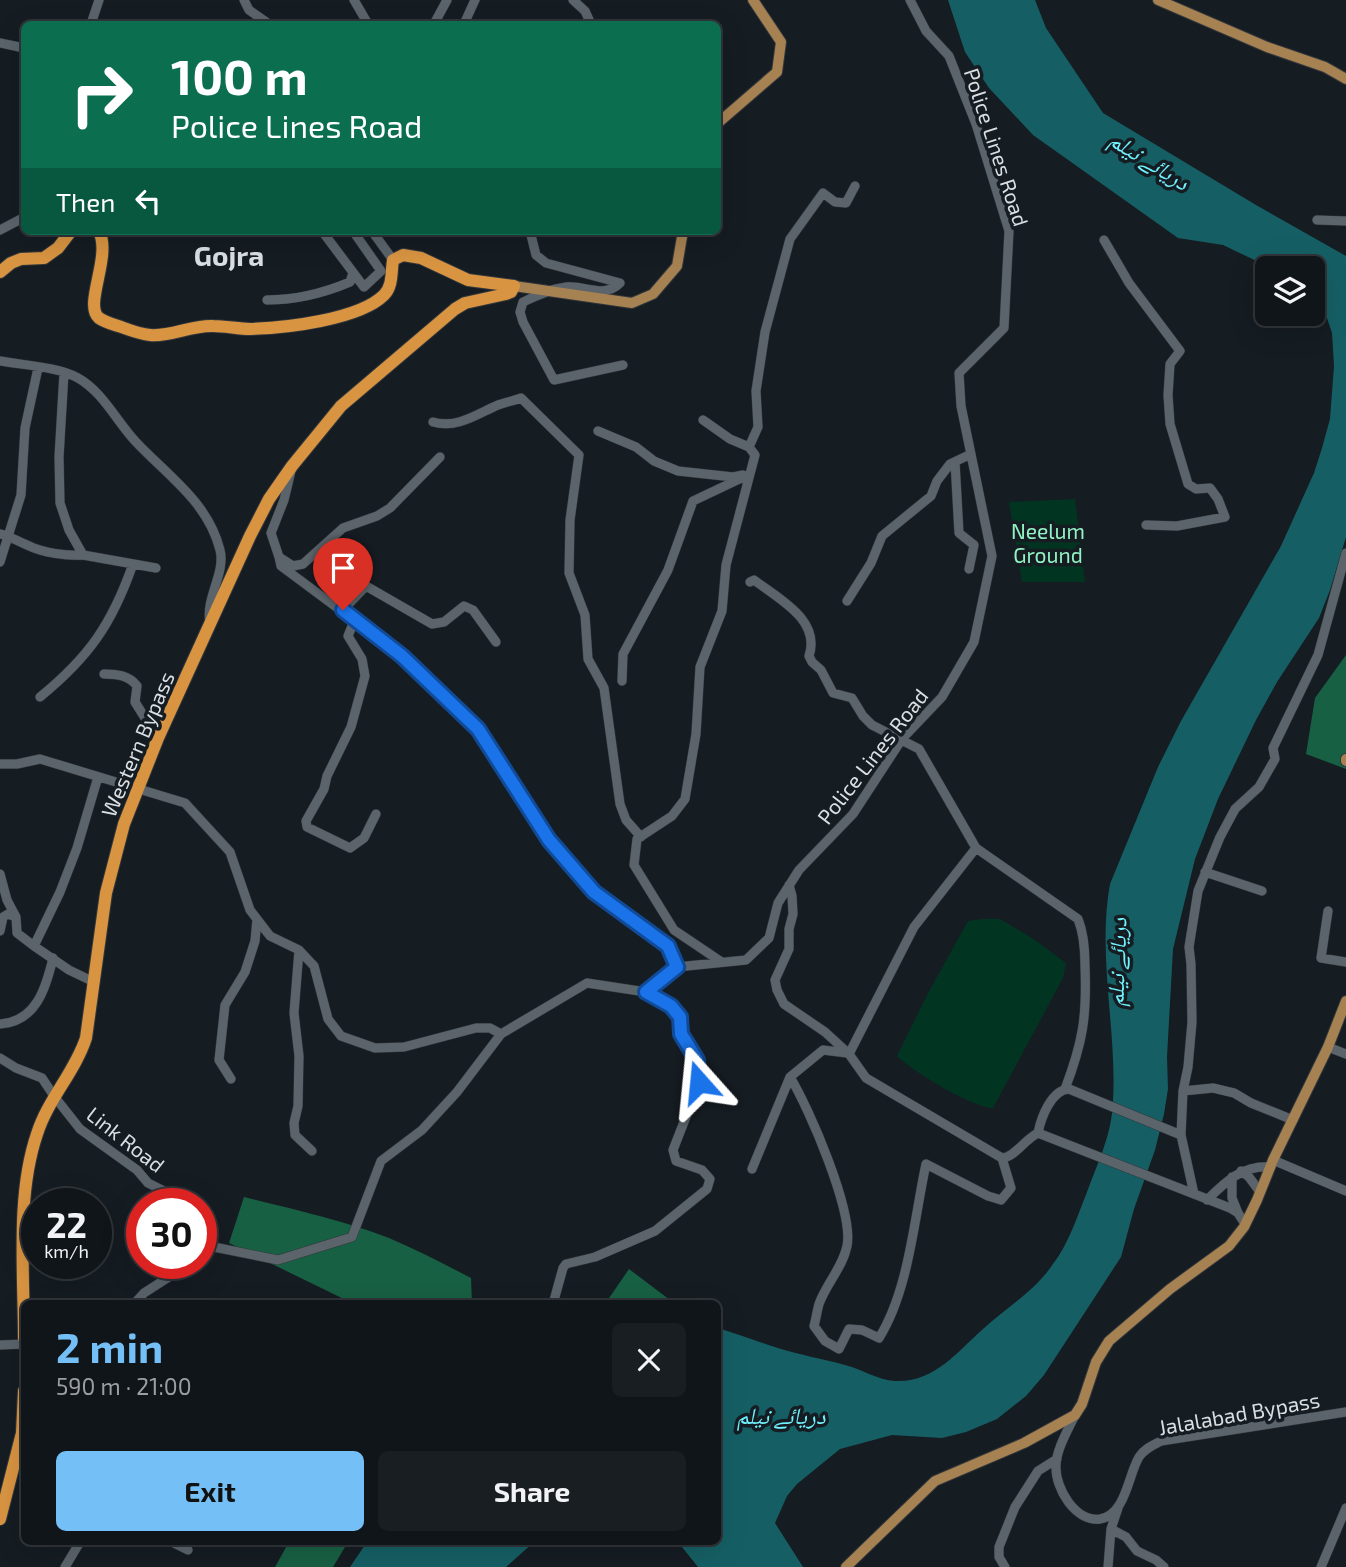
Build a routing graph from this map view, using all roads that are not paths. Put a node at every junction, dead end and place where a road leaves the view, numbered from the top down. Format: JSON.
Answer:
{"nodes":[{"id":1,"x":99,"y":0,"type":"edge"},
{"id":2,"x":244,"y":0,"type":"edge"},
{"id":3,"x":354,"y":0,"type":"edge"},
{"id":4,"x":447,"y":0,"type":"edge"},
{"id":5,"x":475,"y":0,"type":"edge"},
{"id":6,"x":573,"y":0,"type":"edge"},
{"id":7,"x":753,"y":0,"type":"edge"},
{"id":8,"x":910,"y":0,"type":"edge"},
{"id":9,"x":1158,"y":0,"type":"edge"},
{"id":10,"x":92,"y":21,"type":"edge"},
{"id":11,"x":264,"y":21,"type":"edge"},
{"id":12,"x":366,"y":21,"type":"edge"},
{"id":13,"x":436,"y":21,"type":"edge"},
{"id":14,"x":465,"y":21,"type":"edge"},
{"id":15,"x":590,"y":21,"type":"edge"},
{"id":16,"x":0,"y":43,"type":"edge"},
{"id":17,"x":21,"y":47,"type":"edge"},
{"id":18,"x":1346,"y":79,"type":"edge"},
{"id":19,"x":721,"y":119,"type":"edge"},
{"id":20,"x":855,"y":186,"type":"dead end"},
{"id":21,"x":21,"y":219,"type":"dead end"},
{"id":22,"x":1317,"y":220,"type":"dead end"},
{"id":23,"x":1346,"y":221,"type":"edge"},
{"id":24,"x":0,"y":230,"type":"edge"},
{"id":25,"x":68,"y":235,"type":"edge"},
{"id":26,"x":100,"y":235,"type":"edge"},
{"id":27,"x":325,"y":235,"type":"edge"},
{"id":28,"x":357,"y":235,"type":"edge"},
{"id":29,"x":375,"y":235,"type":"edge"},
{"id":30,"x":531,"y":235,"type":"edge"},
{"id":31,"x":682,"y":235,"type":"edge"},
{"id":32,"x":1104,"y":240,"type":"dead end"},
{"id":33,"x":393,"y":260,"type":"junction"},
{"id":34,"x":0,"y":272,"type":"edge"},
{"id":35,"x":353,"y":273,"type":"junction"},
{"id":36,"x":514,"y":286,"type":"junction"},
{"id":37,"x":545,"y":292,"type":"junction"},
{"id":38,"x":267,"y":300,"type":"dead end"},
{"id":39,"x":0,"y":361,"type":"edge"},
{"id":40,"x":622,"y":365,"type":"dead end"},
{"id":41,"x":38,"y":368,"type":"junction"},
{"id":42,"x":64,"y":373,"type":"junction"},
{"id":43,"x":704,"y":420,"type":"dead end"},
{"id":44,"x":433,"y":422,"type":"dead end"},
{"id":45,"x":598,"y":431,"type":"dead end"},
{"id":46,"x":749,"y":447,"type":"junction"},
{"id":47,"x":971,"y":454,"type":"junction"},
{"id":48,"x":440,"y":457,"type":"dead end"},
{"id":49,"x":955,"y":462,"type":"junction"},
{"id":50,"x":292,"y":466,"type":"junction"},
{"id":51,"x":750,"y":474,"type":"junction"},
{"id":52,"x":1146,"y":525,"type":"dead end"},
{"id":53,"x":5,"y":535,"type":"edge"},
{"id":54,"x":1346,"y":554,"type":"edge"},
{"id":55,"x":83,"y":555,"type":"junction"},
{"id":56,"x":279,"y":557,"type":"junction"},
{"id":57,"x":0,"y":562,"type":"edge"},
{"id":58,"x":133,"y":564,"type":"junction"},
{"id":59,"x":156,"y":568,"type":"dead end"},
{"id":60,"x":969,"y":569,"type":"dead end"},
{"id":61,"x":750,"y":582,"type":"dead end"},
{"id":62,"x":847,"y":601,"type":"dead end"},
{"id":63,"x":343,"y":610,"type":"junction"},
{"id":64,"x":355,"y":620,"type":"junction"},
{"id":65,"x":210,"y":625,"type":"junction"},
{"id":66,"x":496,"y":642,"type":"dead end"},
{"id":67,"x":104,"y":674,"type":"dead end"},
{"id":68,"x":622,"y":681,"type":"dead end"},
{"id":69,"x":40,"y":697,"type":"dead end"},
{"id":70,"x":167,"y":718,"type":"junction"},
{"id":71,"x":902,"y":739,"type":"junction"},
{"id":72,"x":0,"y":764,"type":"edge"},
{"id":73,"x":98,"y":776,"type":"junction"},
{"id":74,"x":137,"y":788,"type":"junction"},
{"id":75,"x":376,"y":814,"type":"dead end"},
{"id":76,"x":640,"y":837,"type":"junction"},
{"id":77,"x":976,"y":848,"type":"junction"},
{"id":78,"x":1205,"y":872,"type":"junction"},
{"id":79,"x":0,"y":874,"type":"edge"},
{"id":80,"x":789,"y":885,"type":"junction"},
{"id":81,"x":1262,"y":891,"type":"dead end"},
{"id":82,"x":1328,"y":911,"type":"dead end"},
{"id":83,"x":16,"y":917,"type":"junction"},
{"id":84,"x":257,"y":919,"type":"junction"},
{"id":85,"x":0,"y":931,"type":"edge"},
{"id":86,"x":34,"y":946,"type":"junction"},
{"id":87,"x":299,"y":950,"type":"junction"},
{"id":88,"x":53,"y":958,"type":"junction"},
{"id":89,"x":720,"y":961,"type":"junction"},
{"id":90,"x":1346,"y":962,"type":"edge"},
{"id":91,"x":677,"y":967,"type":"junction"},
{"id":92,"x":94,"y":982,"type":"junction"},
{"id":93,"x":646,"y":992,"type":"junction"},
{"id":94,"x":1346,"y":1001,"type":"edge"},
{"id":95,"x":0,"y":1024,"type":"edge"},
{"id":96,"x":501,"y":1034,"type":"junction"},
{"id":97,"x":1328,"y":1046,"type":"junction"},
{"id":98,"x":849,"y":1054,"type":"junction"},
{"id":99,"x":1346,"y":1054,"type":"edge"},
{"id":100,"x":0,"y":1058,"type":"edge"},
{"id":101,"x":790,"y":1077,"type":"junction"},
{"id":102,"x":231,"y":1079,"type":"dead end"},
{"id":103,"x":1065,"y":1089,"type":"junction"},
{"id":104,"x":1183,"y":1091,"type":"junction"},
{"id":105,"x":54,"y":1096,"type":"junction"},
{"id":106,"x":1293,"y":1120,"type":"junction"},
{"id":107,"x":1038,"y":1133,"type":"junction"},
{"id":108,"x":1179,"y":1134,"type":"junction"},
{"id":109,"x":312,"y":1152,"type":"dead end"},
{"id":110,"x":1002,"y":1158,"type":"junction"},
{"id":111,"x":1272,"y":1163,"type":"junction"},
{"id":112,"x":752,"y":1170,"type":"dead end"},
{"id":113,"x":1241,"y":1171,"type":"junction"},
{"id":114,"x":1231,"y":1177,"type":"junction"},
{"id":115,"x":158,"y":1188,"type":"edge"},
{"id":116,"x":1346,"y":1191,"type":"edge"},
{"id":117,"x":1260,"y":1192,"type":"junction"},
{"id":118,"x":1190,"y":1193,"type":"junction"},
{"id":119,"x":1207,"y":1200,"type":"junction"},
{"id":120,"x":1238,"y":1213,"type":"junction"},
{"id":121,"x":1245,"y":1224,"type":"junction"},
{"id":122,"x":217,"y":1248,"type":"edge"},
{"id":123,"x":166,"y":1279,"type":"edge"},
{"id":124,"x":24,"y":1300,"type":"edge"},
{"id":125,"x":138,"y":1300,"type":"edge"},
{"id":126,"x":554,"y":1300,"type":"edge"},
{"id":127,"x":21,"y":1344,"type":"edge"},
{"id":128,"x":0,"y":1345,"type":"edge"},
{"id":129,"x":1346,"y":1412,"type":"edge"},
{"id":130,"x":1074,"y":1415,"type":"junction"},
{"id":131,"x":21,"y":1440,"type":"edge"},
{"id":132,"x":1057,"y":1459,"type":"junction"},
{"id":133,"x":1118,"y":1508,"type":"junction"},
{"id":134,"x":1346,"y":1508,"type":"edge"},
{"id":135,"x":0,"y":1519,"type":"edge"},
{"id":136,"x":1111,"y":1529,"type":"junction"},
{"id":137,"x":78,"y":1545,"type":"edge"},
{"id":138,"x":178,"y":1545,"type":"edge"},
{"id":139,"x":188,"y":1550,"type":"dead end"},
{"id":140,"x":859,"y":1562,"type":"edge"},
{"id":141,"x":1323,"y":1566,"type":"edge"},
{"id":142,"x":65,"y":1567,"type":"edge"},
{"id":143,"x":846,"y":1567,"type":"edge"},
{"id":144,"x":1005,"y":1567,"type":"edge"},
{"id":145,"x":1108,"y":1567,"type":"edge"},
{"id":146,"x":1164,"y":1567,"type":"edge"}],
"edges":[{"from":1,"to":10,"type":"street"},
{"from":2,"to":11,"type":"street"},
{"from":3,"to":12,"type":"street"},
{"from":4,"to":13,"type":"street"},
{"from":5,"to":14,"type":"street"},
{"from":6,"to":15,"type":"street"},
{"from":7,"to":19,"type":"main road"},
{"from":8,"to":47,"type":"street","name":"Police Lines Road"},
{"from":9,"to":18,"type":"main road"},
{"from":16,"to":17,"type":"street"},
{"from":20,"to":46,"type":"street"},
{"from":21,"to":24,"type":"street"},
{"from":22,"to":23,"type":"street"},
{"from":25,"to":34,"type":"highway"},
{"from":26,"to":33,"type":"highway"},
{"from":27,"to":35,"type":"street"},
{"from":28,"to":35,"type":"street"},
{"from":29,"to":33,"type":"street"},
{"from":30,"to":37,"type":"street"},
{"from":31,"to":37,"type":"main road"},
{"from":32,"to":52,"type":"street"},
{"from":33,"to":36,"type":"highway"},
{"from":35,"to":38,"type":"street"},
{"from":36,"to":37,"type":"main road"},
{"from":36,"to":50,"type":"highway","name":"Western Bypass"},
{"from":37,"to":40,"type":"street"},
{"from":39,"to":41,"type":"street"},
{"from":41,"to":42,"type":"street"},
{"from":41,"to":53,"type":"street"},
{"from":42,"to":55,"type":"street"},
{"from":42,"to":65,"type":"street"},
{"from":43,"to":46,"type":"street"},
{"from":44,"to":76,"type":"street"},
{"from":45,"to":51,"type":"street"},
{"from":46,"to":51,"type":"street"},
{"from":47,"to":49,"type":"street"},
{"from":47,"to":71,"type":"street","name":"Police Lines Road"},
{"from":48,"to":56,"type":"street"},
{"from":49,"to":60,"type":"street"},
{"from":49,"to":62,"type":"street"},
{"from":50,"to":56,"type":"street"},
{"from":50,"to":65,"type":"highway","name":"Western Bypass"},
{"from":51,"to":68,"type":"street"},
{"from":51,"to":76,"type":"street"},
{"from":53,"to":55,"type":"street"},
{"from":53,"to":57,"type":"street"},
{"from":54,"to":78,"type":"street"},
{"from":55,"to":58,"type":"street"},
{"from":56,"to":63,"type":"street"},
{"from":58,"to":59,"type":"street"},
{"from":58,"to":69,"type":"street"},
{"from":61,"to":71,"type":"street"},
{"from":63,"to":64,"type":"street"},
{"from":63,"to":66,"type":"street"},
{"from":64,"to":75,"type":"street"},
{"from":64,"to":91,"type":"street"},
{"from":65,"to":70,"type":"highway","name":"Western Bypass"},
{"from":67,"to":70,"type":"street"},
{"from":70,"to":74,"type":"highway","name":"Western Bypass"},
{"from":71,"to":77,"type":"street"},
{"from":71,"to":80,"type":"street","name":"Police Lines Road"},
{"from":72,"to":73,"type":"street"},
{"from":73,"to":74,"type":"street"},
{"from":73,"to":86,"type":"street"},
{"from":74,"to":84,"type":"street"},
{"from":74,"to":92,"type":"highway","name":"Western Bypass"},
{"from":76,"to":89,"type":"street"},
{"from":77,"to":98,"type":"street"},
{"from":77,"to":103,"type":"street"},
{"from":78,"to":81,"type":"street"},
{"from":78,"to":104,"type":"street"},
{"from":79,"to":83,"type":"street"},
{"from":80,"to":89,"type":"street","name":"Police Lines Road"},
{"from":80,"to":98,"type":"street"},
{"from":82,"to":90,"type":"street"},
{"from":83,"to":85,"type":"street"},
{"from":83,"to":86,"type":"street"},
{"from":84,"to":87,"type":"street"},
{"from":84,"to":102,"type":"street"},
{"from":86,"to":88,"type":"street"},
{"from":87,"to":96,"type":"street"},
{"from":87,"to":109,"type":"street"},
{"from":88,"to":92,"type":"street"},
{"from":88,"to":95,"type":"street"},
{"from":89,"to":91,"type":"street","name":"Police Lines Road"},
{"from":91,"to":93,"type":"street"},
{"from":92,"to":105,"type":"highway","name":"Western Bypass"},
{"from":93,"to":96,"type":"street"},
{"from":93,"to":126,"type":"street"},
{"from":94,"to":97,"type":"main road"},
{"from":96,"to":122,"type":"street"},
{"from":97,"to":99,"type":"street"},
{"from":97,"to":106,"type":"main road"},
{"from":98,"to":101,"type":"street"},
{"from":98,"to":110,"type":"street"},
{"from":100,"to":105,"type":"street","name":"Link Road"},
{"from":101,"to":110,"type":"street"},
{"from":101,"to":112,"type":"street"},
{"from":103,"to":107,"type":"street"},
{"from":103,"to":108,"type":"street"},
{"from":104,"to":106,"type":"street"},
{"from":104,"to":108,"type":"street"},
{"from":105,"to":115,"type":"street","name":"Link Road"},
{"from":105,"to":124,"type":"highway","name":"Western Bypass"},
{"from":106,"to":111,"type":"main road"},
{"from":107,"to":110,"type":"street"},
{"from":107,"to":118,"type":"street"},
{"from":108,"to":118,"type":"street"},
{"from":111,"to":113,"type":"street"},
{"from":111,"to":116,"type":"street"},
{"from":111,"to":117,"type":"main road"},
{"from":113,"to":114,"type":"street"},
{"from":113,"to":117,"type":"street"},
{"from":114,"to":119,"type":"street"},
{"from":114,"to":120,"type":"street"},
{"from":117,"to":121,"type":"main road"},
{"from":118,"to":119,"type":"street"},
{"from":119,"to":120,"type":"street"},
{"from":120,"to":121,"type":"street"},
{"from":121,"to":130,"type":"main road"},
{"from":123,"to":125,"type":"street"},
{"from":127,"to":128,"type":"street"},
{"from":129,"to":133,"type":"street","name":"Jalalabad Bypass"},
{"from":130,"to":132,"type":"street"},
{"from":130,"to":140,"type":"main road"},
{"from":131,"to":135,"type":"highway"},
{"from":132,"to":133,"type":"street"},
{"from":132,"to":144,"type":"street"},
{"from":133,"to":136,"type":"street","name":"Jalalabad Bypass"},
{"from":134,"to":141,"type":"street"},
{"from":136,"to":145,"type":"street","name":"Jalalabad Bypass"},
{"from":136,"to":146,"type":"street"},
{"from":137,"to":142,"type":"street"},
{"from":138,"to":139,"type":"street"},
{"from":140,"to":143,"type":"main road"}]}
